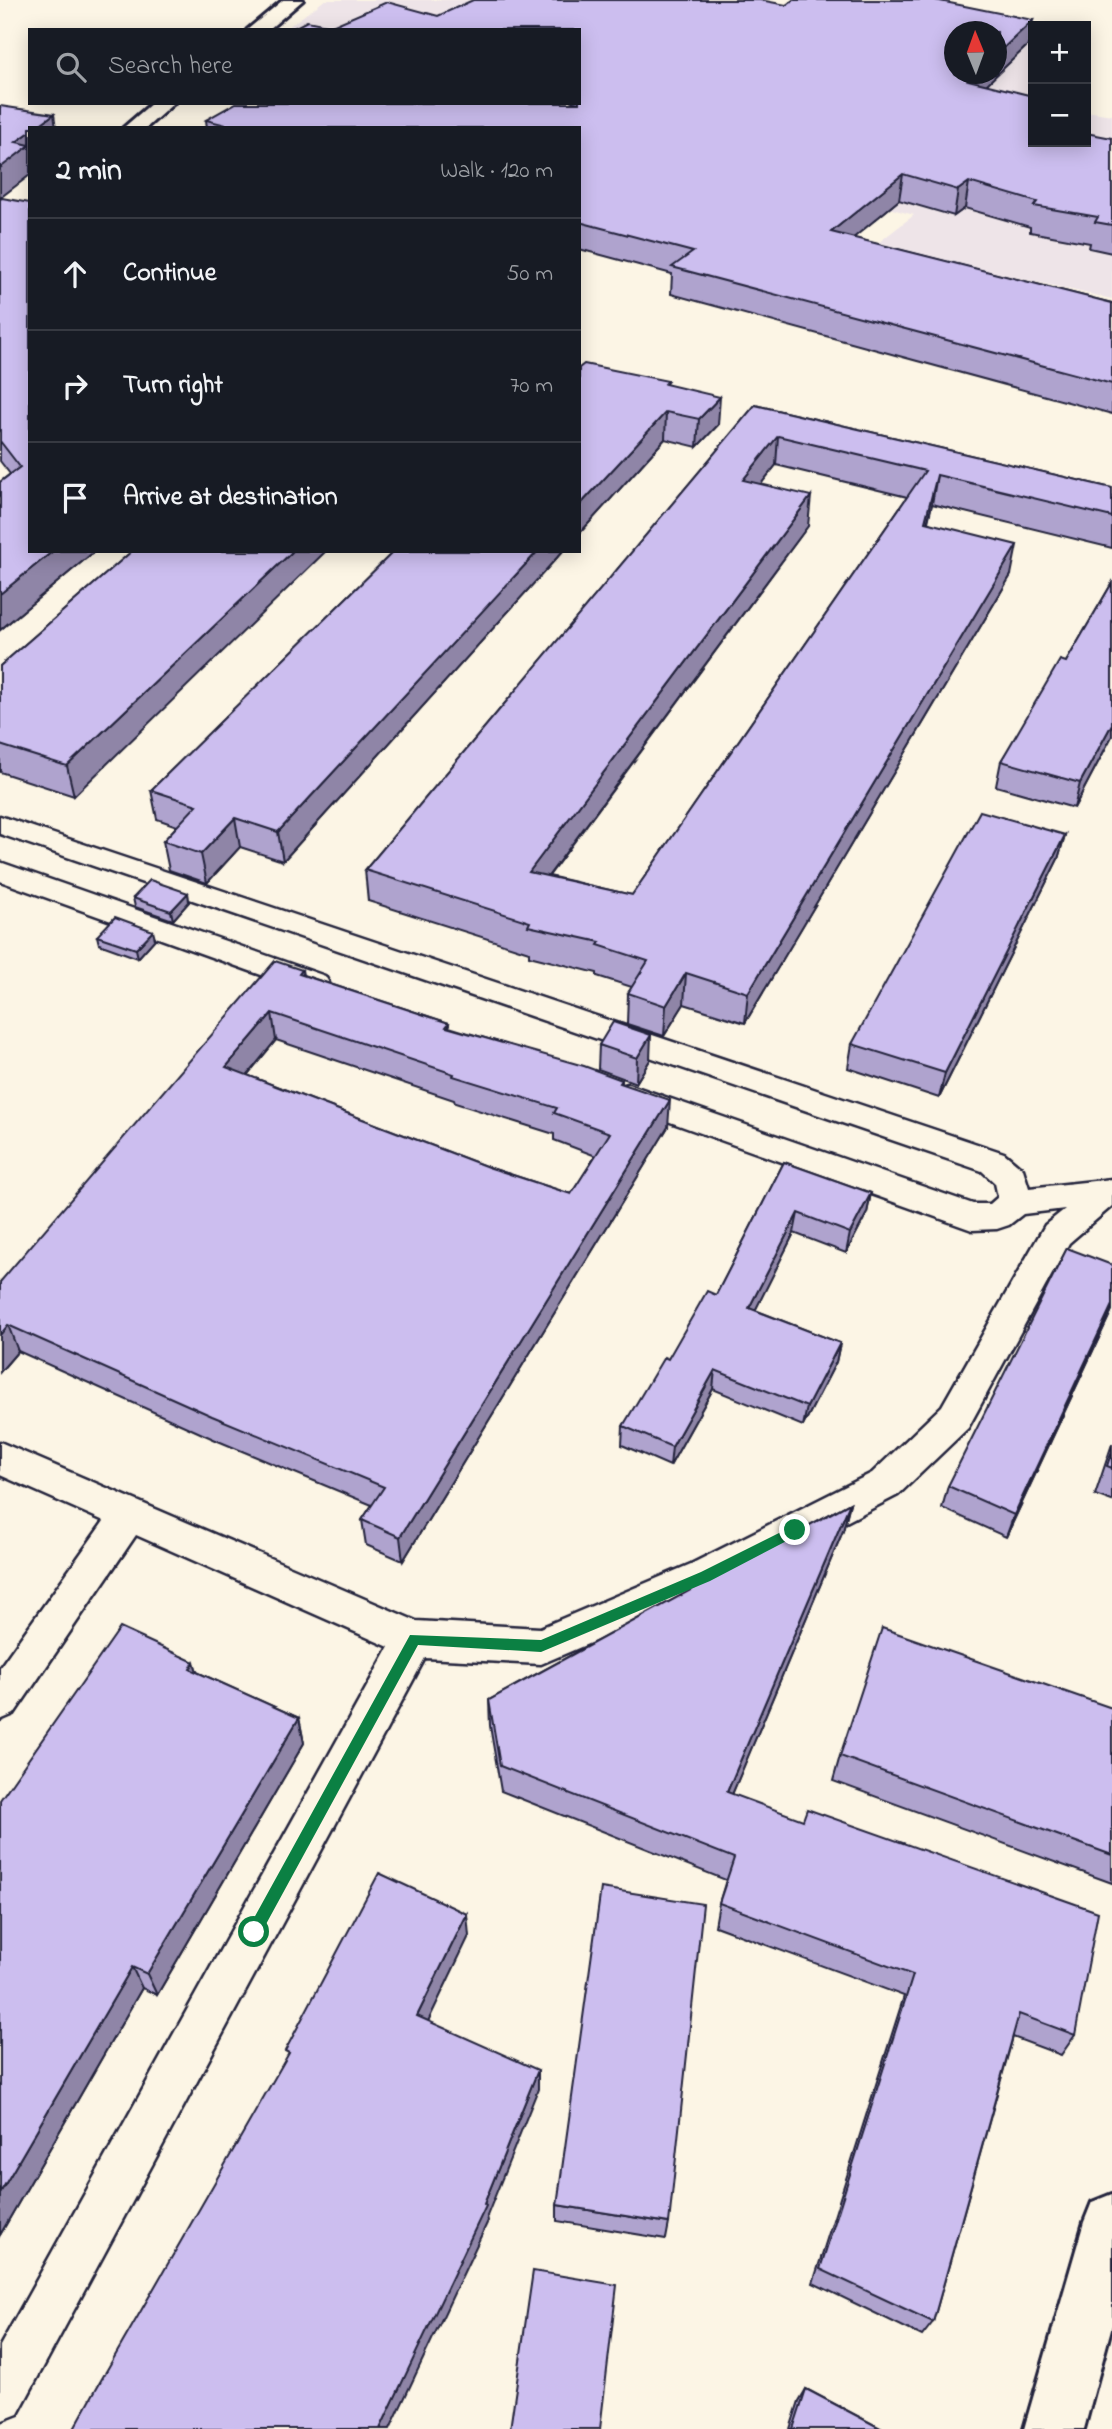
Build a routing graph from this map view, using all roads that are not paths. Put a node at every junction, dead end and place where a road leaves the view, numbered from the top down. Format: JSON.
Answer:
{"nodes":[{"id":1,"x":294,"y":0,"type":"edge"},
{"id":2,"x":259,"y":28,"type":"edge"},
{"id":3,"x":162,"y":105,"type":"edge"},
{"id":4,"x":135,"y":126,"type":"edge"},
{"id":5,"x":0,"y":825,"type":"edge"},
{"id":6,"x":0,"y":871,"type":"edge"},
{"id":7,"x":344,"y":994,"type":"edge"},
{"id":8,"x":606,"y":1087,"type":"edge"},
{"id":9,"x":1110,"y":1191,"type":"edge"},
{"id":10,"x":1015,"y":1202,"type":"junction"},
{"id":11,"x":0,"y":1458,"type":"edge"},
{"id":12,"x":129,"y":1515,"type":"junction"},
{"id":13,"x":414,"y":1639,"type":"junction"},
{"id":14,"x":0,"y":1701,"type":"edge"},
{"id":15,"x":1112,"y":2222,"type":"edge"},
{"id":16,"x":0,"y":2396,"type":"edge"},
{"id":17,"x":1054,"y":2429,"type":"edge"}],
"edges":[{"from":1,"to":2,"type":"street"},
{"from":3,"to":4,"type":"street"},
{"from":5,"to":10,"type":"street"},
{"from":6,"to":7,"type":"street"},
{"from":8,"to":10,"type":"street"},
{"from":9,"to":10,"type":"street"},
{"from":9,"to":13,"type":"street"},
{"from":11,"to":12,"type":"street"},
{"from":12,"to":13,"type":"street"},
{"from":12,"to":14,"type":"street"},
{"from":13,"to":16,"type":"street"},
{"from":15,"to":17,"type":"street"}]}
